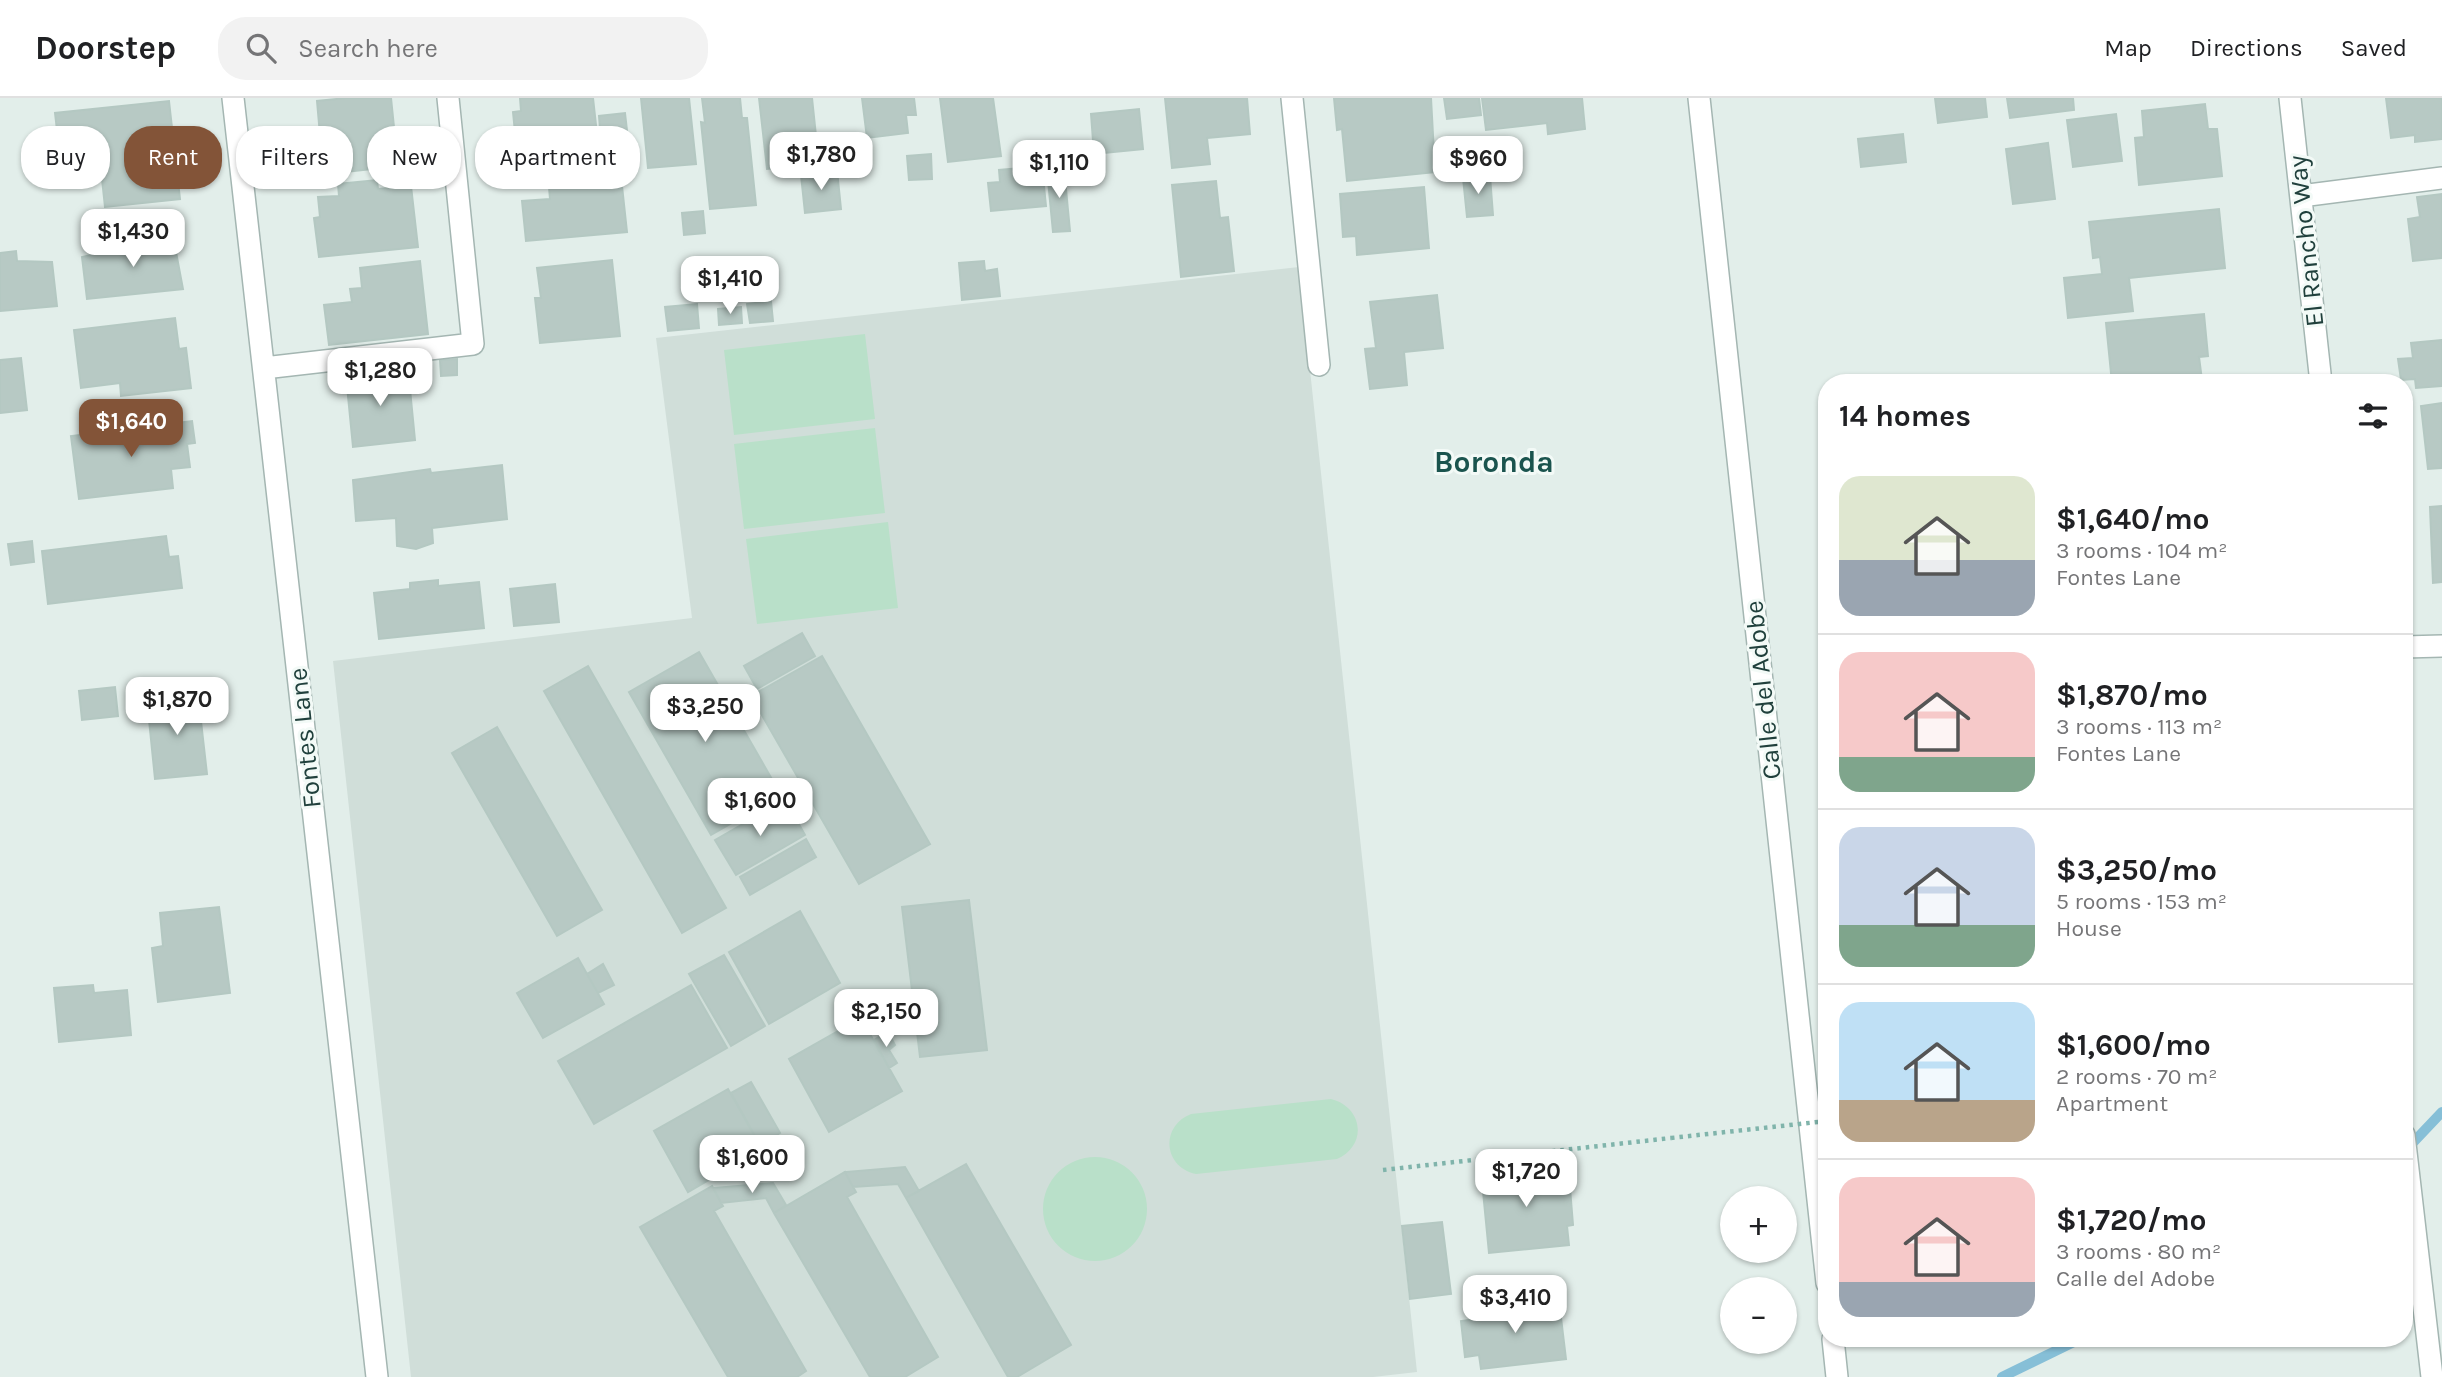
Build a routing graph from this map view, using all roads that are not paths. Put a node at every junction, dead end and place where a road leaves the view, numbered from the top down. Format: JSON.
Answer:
{"nodes":[{"id":1,"x":233,"y":98,"type":"edge"},
{"id":2,"x":448,"y":98,"type":"edge"},
{"id":3,"x":1292,"y":98,"type":"edge"},
{"id":4,"x":1699,"y":98,"type":"edge"},
{"id":5,"x":2290,"y":98,"type":"edge"},
{"id":6,"x":2442,"y":178,"type":"edge"},
{"id":7,"x":2301,"y":196,"type":"junction"},
{"id":8,"x":1320,"y":365,"type":"dead end"},
{"id":9,"x":264,"y":368,"type":"junction"},
{"id":10,"x":2320,"y":374,"type":"edge"},
{"id":11,"x":2442,"y":646,"type":"edge"},
{"id":12,"x":2413,"y":647,"type":"edge"},
{"id":13,"x":1818,"y":1200,"type":"edge"},
{"id":14,"x":2413,"y":1216,"type":"edge"},
{"id":15,"x":1834,"y":1347,"type":"edge"},
{"id":16,"x":377,"y":1377,"type":"edge"},
{"id":17,"x":1837,"y":1377,"type":"edge"},
{"id":18,"x":2431,"y":1377,"type":"edge"}],
"edges":[{"from":1,"to":9,"type":"street","name":"Fontes Lane"},
{"from":2,"to":9,"type":"street"},
{"from":3,"to":8,"type":"street"},
{"from":4,"to":13,"type":"street","name":"Calle del Adobe"},
{"from":5,"to":7,"type":"street","name":"El Rancho Way"},
{"from":6,"to":7,"type":"street"},
{"from":7,"to":10,"type":"street","name":"El Rancho Way"},
{"from":9,"to":16,"type":"street","name":"Fontes Lane"},
{"from":11,"to":12,"type":"street"},
{"from":14,"to":18,"type":"street"},
{"from":15,"to":17,"type":"street"}]}
